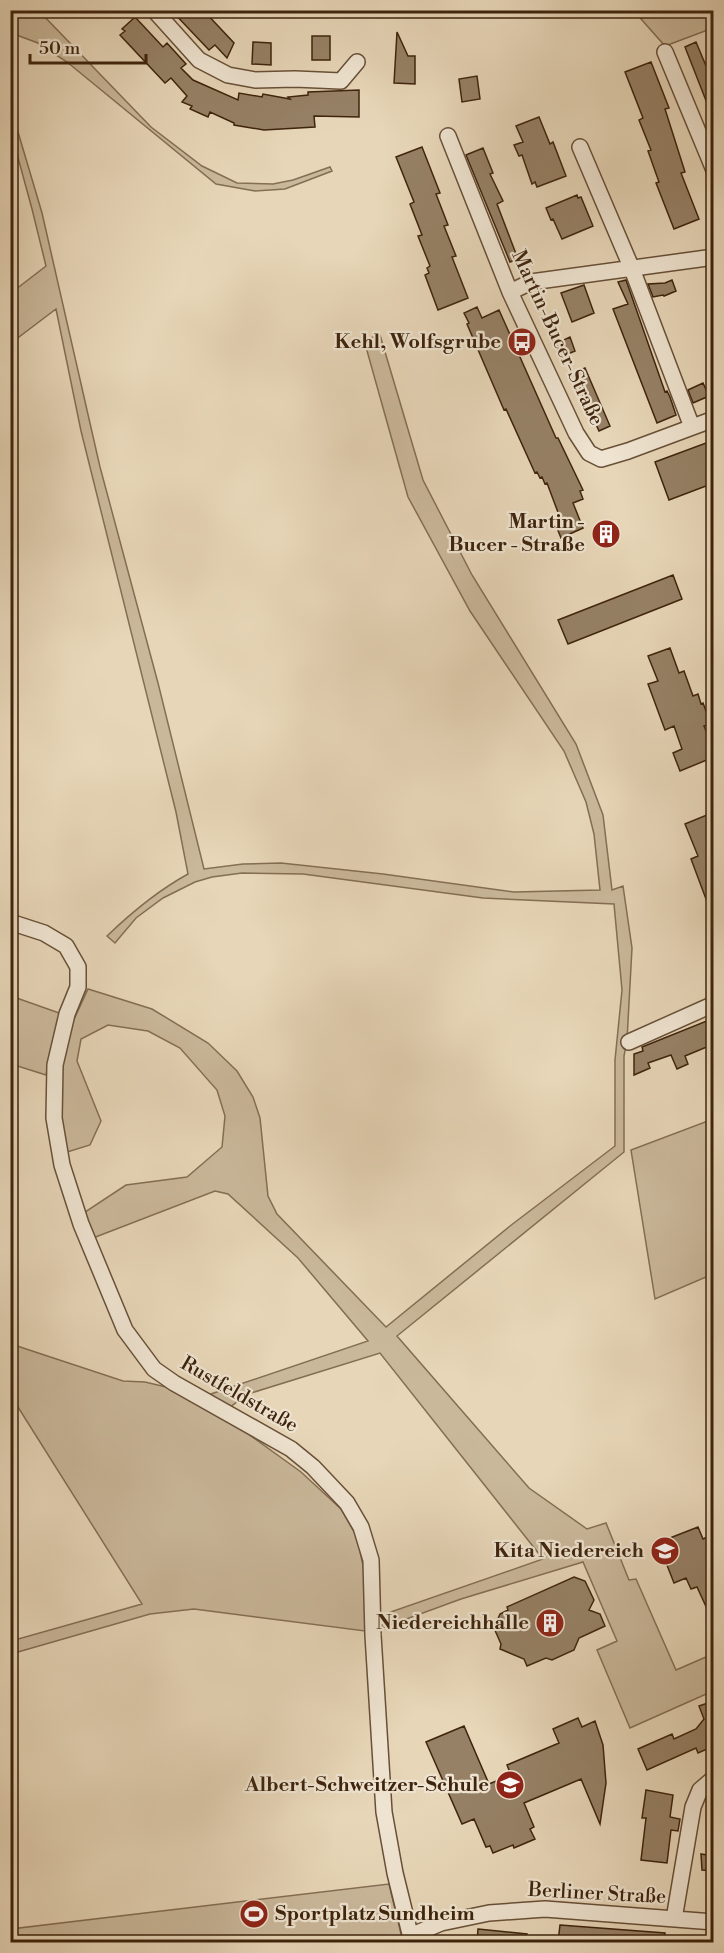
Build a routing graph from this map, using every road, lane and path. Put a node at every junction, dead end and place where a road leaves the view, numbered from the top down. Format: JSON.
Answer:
{"nodes":[{"id":1,"x":154,"y":10,"type":"edge"},
{"id":2,"x":665,"y":52,"type":"dead end"},
{"id":3,"x":357,"y":62,"type":"dead end"},
{"id":4,"x":448,"y":136,"type":"dead end"},
{"id":5,"x":580,"y":147,"type":"dead end"},
{"id":6,"x":714,"y":170,"type":"edge"},
{"id":7,"x":714,"y":257,"type":"edge"},
{"id":8,"x":632,"y":269,"type":"junction"},
{"id":9,"x":510,"y":292,"type":"junction"},
{"id":10,"x":714,"y":418,"type":"edge"},
{"id":11,"x":692,"y":427,"type":"junction"},
{"id":12,"x":10,"y":922,"type":"edge"},
{"id":13,"x":714,"y":1004,"type":"edge"},
{"id":14,"x":629,"y":1042,"type":"dead end"},
{"id":15,"x":714,"y":1778,"type":"edge"},
{"id":16,"x":674,"y":1919,"type":"junction"},
{"id":17,"x":714,"y":1922,"type":"edge"},
{"id":18,"x":411,"y":1939,"type":"edge"}],
"edges":[{"from":1,"to":3,"type":"street"},
{"from":2,"to":6,"type":"street"},
{"from":4,"to":9,"type":"street","name":"Martin-Bucer-Straße"},
{"from":5,"to":8,"type":"street"},
{"from":7,"to":8,"type":"street"},
{"from":8,"to":9,"type":"street"},
{"from":8,"to":11,"type":"street"},
{"from":9,"to":11,"type":"street","name":"Martin-Bucer-Straße"},
{"from":10,"to":11,"type":"street","name":"Martin-Bucer-Straße"},
{"from":12,"to":18,"type":"street","name":"Rustfeldstraße"},
{"from":13,"to":14,"type":"street"},
{"from":15,"to":16,"type":"street"},
{"from":16,"to":17,"type":"street","name":"Berliner Straße"},
{"from":16,"to":18,"type":"street","name":"Berliner Straße"}]}
